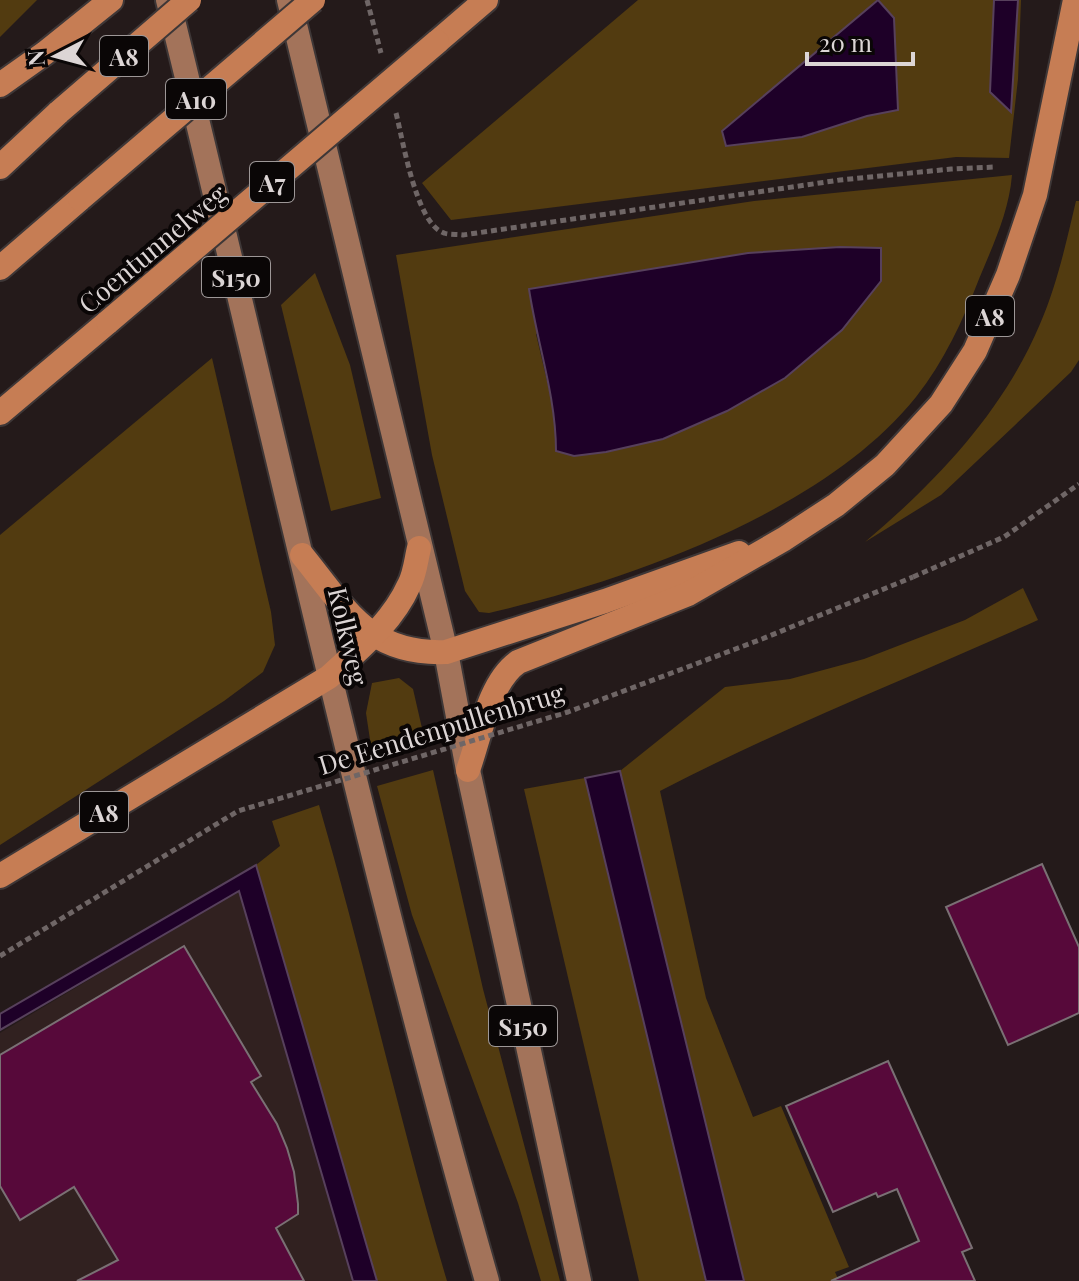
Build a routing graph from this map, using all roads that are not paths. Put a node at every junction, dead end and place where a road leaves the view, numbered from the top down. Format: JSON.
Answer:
{"nodes":[{"id":1,"x":111,"y":0,"type":"edge"},
{"id":2,"x":168,"y":0,"type":"edge"},
{"id":3,"x":189,"y":0,"type":"edge"},
{"id":4,"x":289,"y":0,"type":"edge"},
{"id":5,"x":313,"y":0,"type":"edge"},
{"id":6,"x":486,"y":0,"type":"edge"},
{"id":7,"x":1075,"y":0,"type":"edge"},
{"id":8,"x":0,"y":85,"type":"edge"},
{"id":9,"x":0,"y":167,"type":"edge"},
{"id":10,"x":0,"y":268,"type":"edge"},
{"id":11,"x":0,"y":413,"type":"edge"},
{"id":12,"x":784,"y":539,"type":"junction"},
{"id":13,"x":419,"y":548,"type":"junction"},
{"id":14,"x":302,"y":555,"type":"junction"},
{"id":15,"x":373,"y":636,"type":"junction"},
{"id":16,"x":446,"y":652,"type":"junction"},
{"id":17,"x":329,"y":677,"type":"junction"},
{"id":18,"x":468,"y":770,"type":"junction"},
{"id":19,"x":0,"y":876,"type":"edge"},
{"id":20,"x":487,"y":1281,"type":"edge"},
{"id":21,"x":579,"y":1281,"type":"edge"}],
"edges":[{"from":1,"to":8,"type":"highway","number":"A8"},
{"from":2,"to":14,"type":"main road","name":"Kolkweg","number":"S150"},
{"from":3,"to":9,"type":"highway","number":"A8","bridge":true},
{"from":4,"to":13,"type":"main road","number":"S150"},
{"from":5,"to":10,"type":"highway","number":"A10","bridge":true},
{"from":6,"to":11,"type":"highway","name":"Coentunnelweg","number":"A7","bridge":true},
{"from":7,"to":12,"type":"highway","number":"A8"},
{"from":12,"to":16,"type":"highway","number":"A8"},
{"from":12,"to":18,"type":"highway","number":"A8"},
{"from":13,"to":15,"type":"highway","number":"A8"},
{"from":13,"to":16,"type":"main road","number":"S150"},
{"from":14,"to":15,"type":"highway","number":"A8"},
{"from":14,"to":17,"type":"main road","name":"Kolkweg","number":"S150"},
{"from":15,"to":16,"type":"highway","number":"A8"},
{"from":15,"to":17,"type":"highway","number":"A8"},
{"from":16,"to":18,"type":"main road","number":"S150"},
{"from":17,"to":19,"type":"highway","number":"A8"},
{"from":17,"to":20,"type":"main road","name":"Kolkweg","number":"S150"},
{"from":18,"to":21,"type":"main road","number":"S150"}]}
